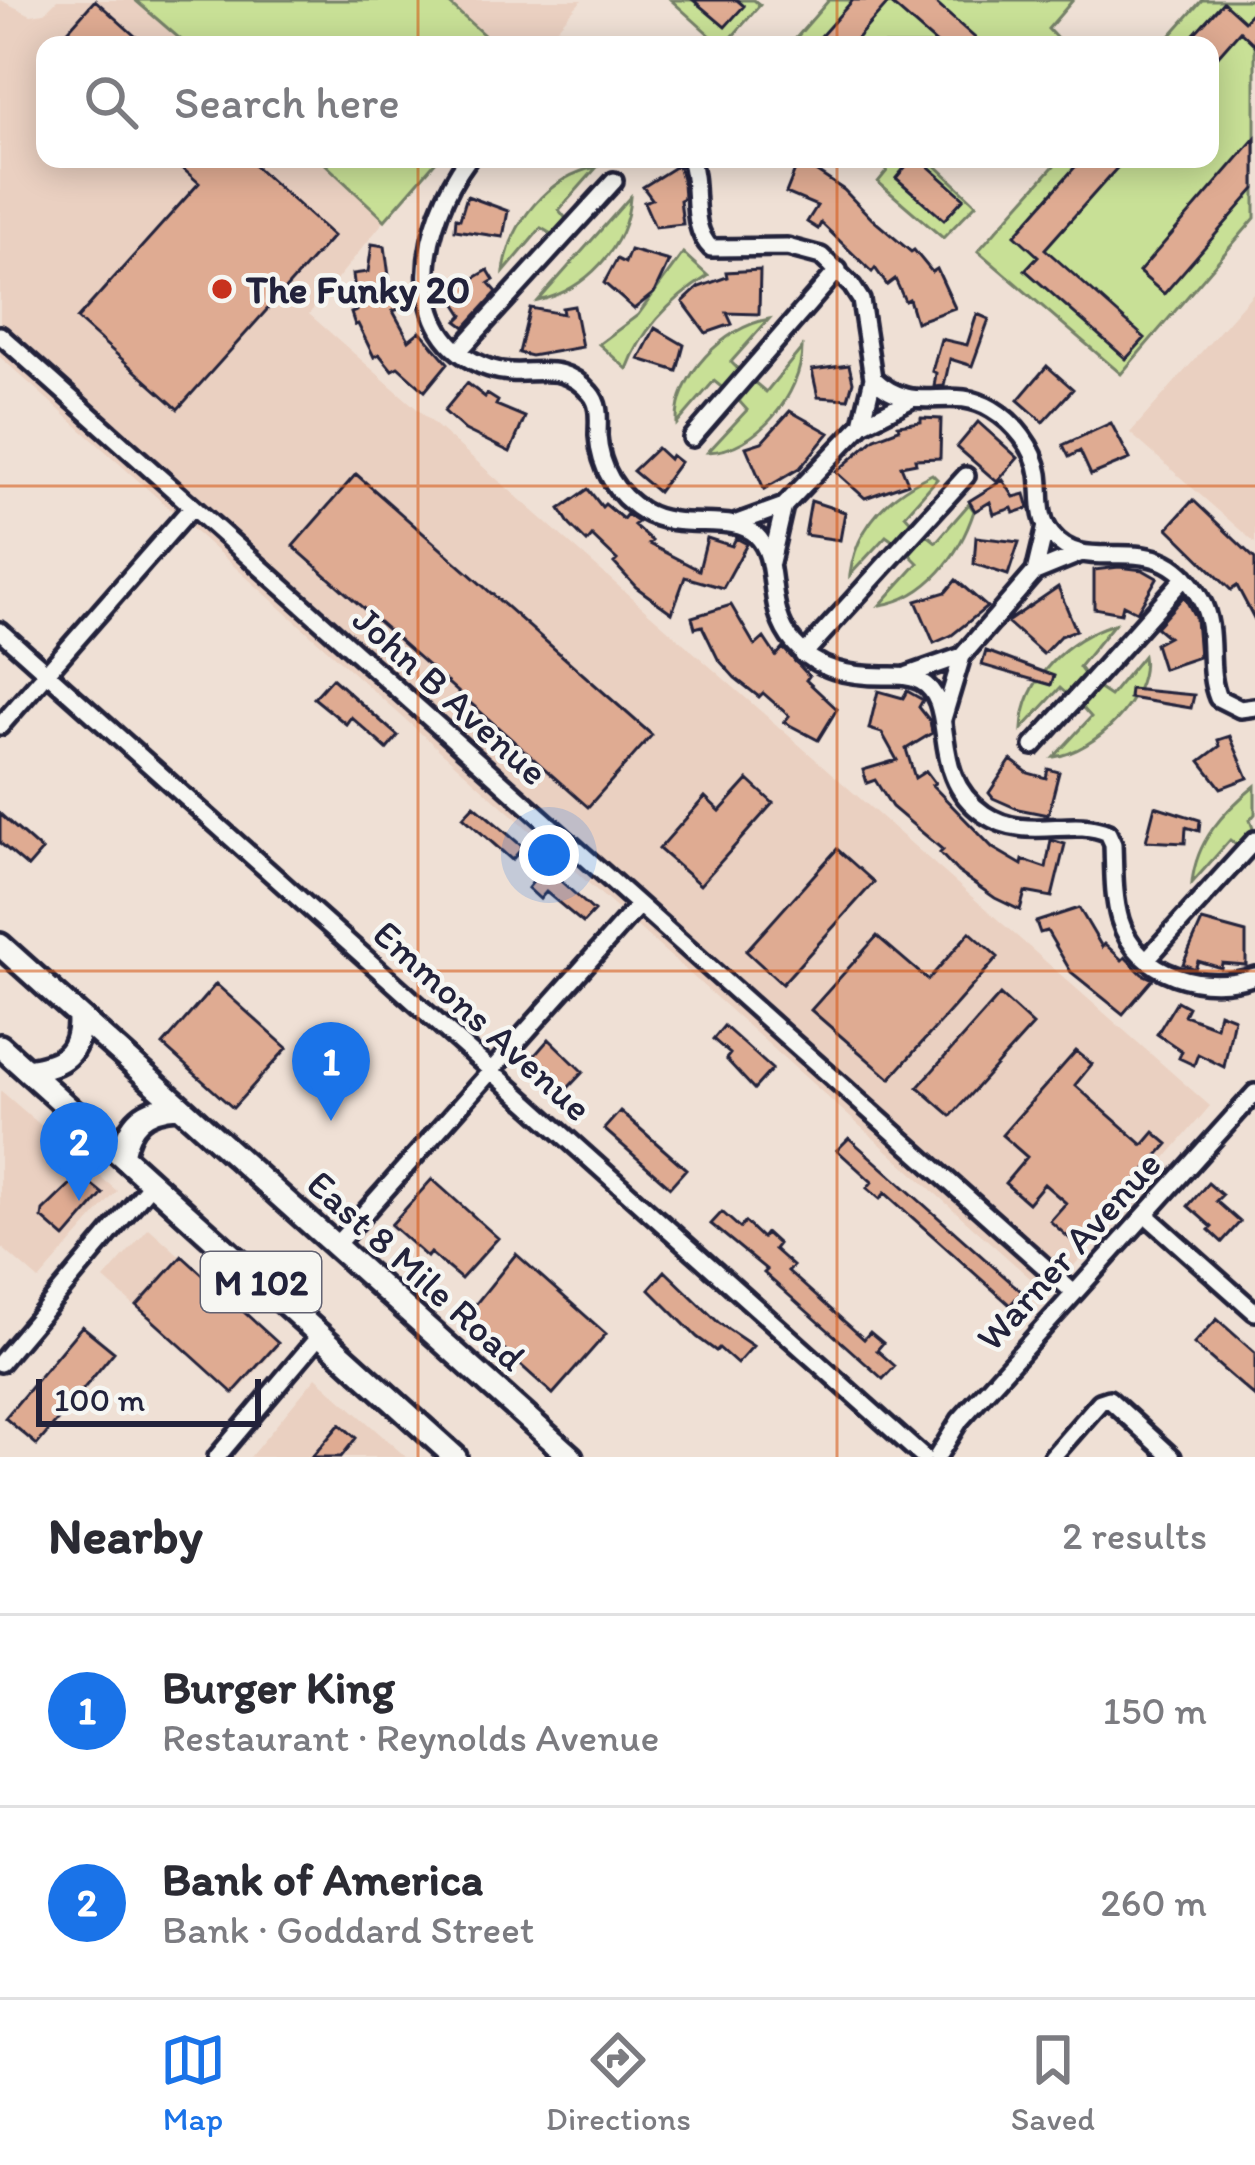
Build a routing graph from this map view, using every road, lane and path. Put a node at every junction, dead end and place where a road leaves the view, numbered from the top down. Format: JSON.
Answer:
{"nodes":[{"id":1,"x":463,"y":168,"type":"edge"},
{"id":2,"x":691,"y":168,"type":"edge"},
{"id":3,"x":614,"y":181,"type":"dead end"},
{"id":4,"x":838,"y":270,"type":"junction"},
{"id":5,"x":0,"y":335,"type":"edge"},
{"id":6,"x":459,"y":351,"type":"junction"},
{"id":7,"x":872,"y":378,"type":"junction"},
{"id":8,"x":910,"y":400,"type":"junction"},
{"id":9,"x":862,"y":424,"type":"junction"},
{"id":10,"x":692,"y":438,"type":"dead end"},
{"id":11,"x":966,"y":476,"type":"dead end"},
{"id":12,"x":784,"y":506,"type":"junction"},
{"id":13,"x":192,"y":507,"type":"junction"},
{"id":14,"x":728,"y":524,"type":"junction"},
{"id":15,"x":1046,"y":526,"type":"junction"},
{"id":16,"x":1079,"y":554,"type":"junction"},
{"id":17,"x":770,"y":565,"type":"junction"},
{"id":18,"x":1035,"y":572,"type":"junction"},
{"id":19,"x":1184,"y":577,"type":"junction"},
{"id":20,"x":0,"y":631,"type":"edge"},
{"id":21,"x":803,"y":655,"type":"junction"},
{"id":22,"x":962,"y":656,"type":"junction"},
{"id":23,"x":47,"y":672,"type":"junction"},
{"id":24,"x":903,"y":676,"type":"junction"},
{"id":25,"x":1255,"y":707,"type":"edge"},
{"id":26,"x":943,"y":721,"type":"junction"},
{"id":27,"x":0,"y":726,"type":"edge"},
{"id":28,"x":1033,"y":746,"type":"dead end"},
{"id":29,"x":1255,"y":840,"type":"edge"},
{"id":30,"x":638,"y":906,"type":"junction"},
{"id":31,"x":0,"y":944,"type":"edge"},
{"id":32,"x":1147,"y":958,"type":"junction"},
{"id":33,"x":1255,"y":976,"type":"edge"},
{"id":34,"x":79,"y":1016,"type":"junction"},
{"id":35,"x":0,"y":1046,"type":"edge"},
{"id":36,"x":27,"y":1070,"type":"junction"},
{"id":37,"x":492,"y":1072,"type":"junction"},
{"id":38,"x":1255,"y":1094,"type":"edge"},
{"id":39,"x":178,"y":1106,"type":"junction"},
{"id":40,"x":122,"y":1155,"type":"junction"},
{"id":41,"x":152,"y":1183,"type":"junction"},
{"id":42,"x":1146,"y":1215,"type":"junction"},
{"id":43,"x":336,"y":1246,"type":"junction"},
{"id":44,"x":1074,"y":1293,"type":"junction"},
{"id":45,"x":1255,"y":1312,"type":"edge"},
{"id":46,"x":320,"y":1335,"type":"junction"},
{"id":47,"x":0,"y":1363,"type":"edge"},
{"id":48,"x":1053,"y":1456,"type":"edge"},
{"id":49,"x":217,"y":1457,"type":"edge"},
{"id":50,"x":455,"y":1457,"type":"edge"},
{"id":51,"x":571,"y":1457,"type":"edge"},
{"id":52,"x":923,"y":1457,"type":"edge"},
{"id":53,"x":937,"y":1457,"type":"edge"},
{"id":54,"x":1172,"y":1457,"type":"edge"}],
"edges":[{"from":1,"to":6,"type":"street"},
{"from":2,"to":4,"type":"street"},
{"from":3,"to":6,"type":"street"},
{"from":4,"to":7,"type":"street"},
{"from":4,"to":10,"type":"street"},
{"from":5,"to":13,"type":"street","name":"John B Avenue"},
{"from":6,"to":14,"type":"street"},
{"from":7,"to":8,"type":"street"},
{"from":7,"to":9,"type":"street"},
{"from":8,"to":9,"type":"street"},
{"from":8,"to":15,"type":"street"},
{"from":9,"to":12,"type":"street"},
{"from":11,"to":21,"type":"street"},
{"from":12,"to":14,"type":"street"},
{"from":12,"to":17,"type":"street"},
{"from":13,"to":23,"type":"street"},
{"from":13,"to":30,"type":"street","name":"John B Avenue"},
{"from":14,"to":17,"type":"street"},
{"from":15,"to":16,"type":"street"},
{"from":15,"to":18,"type":"street"},
{"from":16,"to":18,"type":"street"},
{"from":16,"to":19,"type":"street"},
{"from":17,"to":21,"type":"street"},
{"from":18,"to":22,"type":"street"},
{"from":19,"to":25,"type":"street"},
{"from":19,"to":28,"type":"street"},
{"from":20,"to":23,"type":"street","name":"Emmons Avenue"},
{"from":21,"to":24,"type":"street"},
{"from":22,"to":24,"type":"street"},
{"from":22,"to":26,"type":"street"},
{"from":23,"to":27,"type":"street"},
{"from":23,"to":37,"type":"street","name":"Emmons Avenue"},
{"from":24,"to":26,"type":"street"},
{"from":26,"to":32,"type":"street"},
{"from":29,"to":32,"type":"street"},
{"from":30,"to":37,"type":"street"},
{"from":30,"to":44,"type":"street","name":"John B Avenue"},
{"from":31,"to":34,"type":"highway","name":"East 8 Mile Road","number":"M 102"},
{"from":32,"to":33,"type":"street"},
{"from":34,"to":36,"type":"highway"},
{"from":34,"to":39,"type":"highway","name":"East 8 Mile Road","number":"M 102"},
{"from":35,"to":36,"type":"highway","number":"M 102"},
{"from":36,"to":40,"type":"highway","number":"M 102"},
{"from":37,"to":43,"type":"street"},
{"from":37,"to":52,"type":"street","name":"Emmons Avenue"},
{"from":38,"to":42,"type":"street","name":"Warner Avenue"},
{"from":39,"to":40,"type":"highway"},
{"from":39,"to":43,"type":"highway","name":"East 8 Mile Road","number":"M 102"},
{"from":40,"to":41,"type":"highway","number":"M 102"},
{"from":41,"to":46,"type":"highway","number":"M 102"},
{"from":41,"to":47,"type":"street"},
{"from":42,"to":44,"type":"street","name":"Warner Avenue"},
{"from":42,"to":45,"type":"street"},
{"from":43,"to":51,"type":"highway","name":"East 8 Mile Road","number":"M 102"},
{"from":44,"to":53,"type":"street","name":"Warner Avenue"},
{"from":46,"to":49,"type":"street"},
{"from":46,"to":50,"type":"highway","number":"M 102"},
{"from":48,"to":54,"type":"street"}]}
